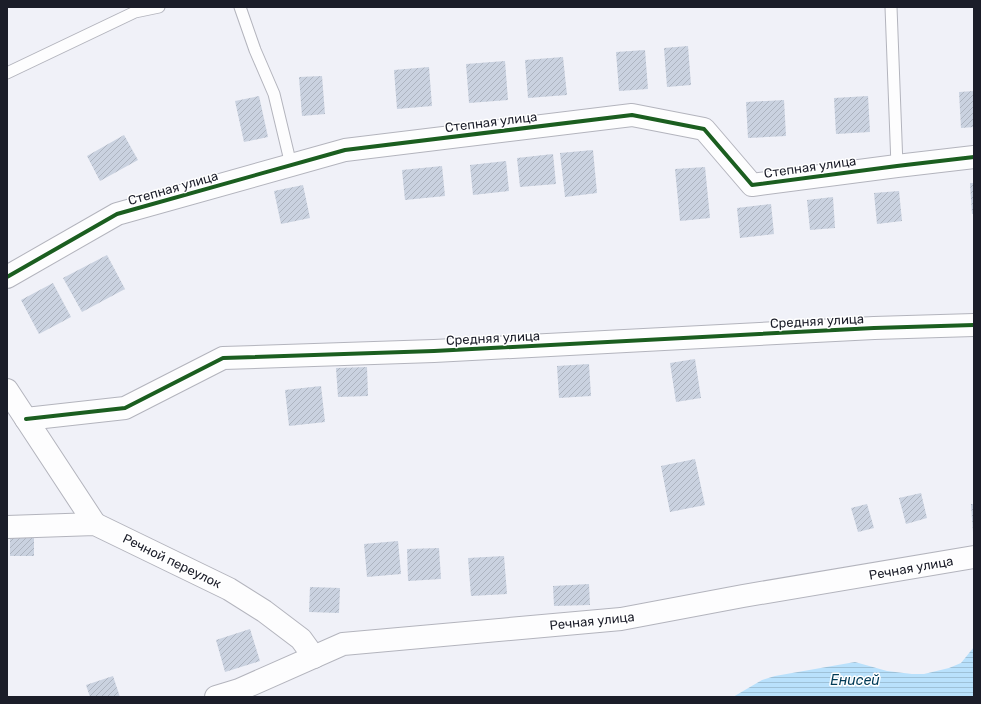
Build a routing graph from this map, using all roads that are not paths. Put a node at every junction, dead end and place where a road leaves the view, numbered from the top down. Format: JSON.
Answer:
{"nodes":[{"id":1,"x":159,"y":7,"type":"edge"},
{"id":2,"x":240,"y":7,"type":"edge"},
{"id":3,"x":891,"y":7,"type":"edge"},
{"id":4,"x":7,"y":74,"type":"edge"},
{"id":5,"x":974,"y":158,"type":"edge"},
{"id":6,"x":291,"y":165,"type":"junction"},
{"id":7,"x":897,"y":166,"type":"junction"},
{"id":8,"x":7,"y":277,"type":"edge"},
{"id":9,"x":974,"y":325,"type":"edge"},
{"id":10,"x":7,"y":390,"type":"edge"},
{"id":11,"x":26,"y":419,"type":"junction"},
{"id":12,"x":95,"y":524,"type":"junction"},
{"id":13,"x":7,"y":527,"type":"edge"},
{"id":14,"x":974,"y":557,"type":"edge"},
{"id":15,"x":314,"y":657,"type":"junction"},
{"id":16,"x":216,"y":697,"type":"edge"}],
"edges":[{"from":1,"to":4,"type":"lane"},
{"from":2,"to":6,"type":"lane"},
{"from":3,"to":7,"type":"lane"},
{"from":5,"to":7,"type":"street","name":"Степная улица"},
{"from":6,"to":7,"type":"street","name":"Степная улица"},
{"from":6,"to":8,"type":"street","name":"Степная улица"},
{"from":9,"to":11,"type":"street","name":"Средняя улица"},
{"from":10,"to":11,"type":"street"},
{"from":11,"to":12,"type":"street"},
{"from":12,"to":13,"type":"street","name":"Речной переулок"},
{"from":12,"to":15,"type":"street","name":"Речной переулок"},
{"from":14,"to":15,"type":"street","name":"Речная улица"},
{"from":15,"to":16,"type":"street","name":"Речная улица"}]}
